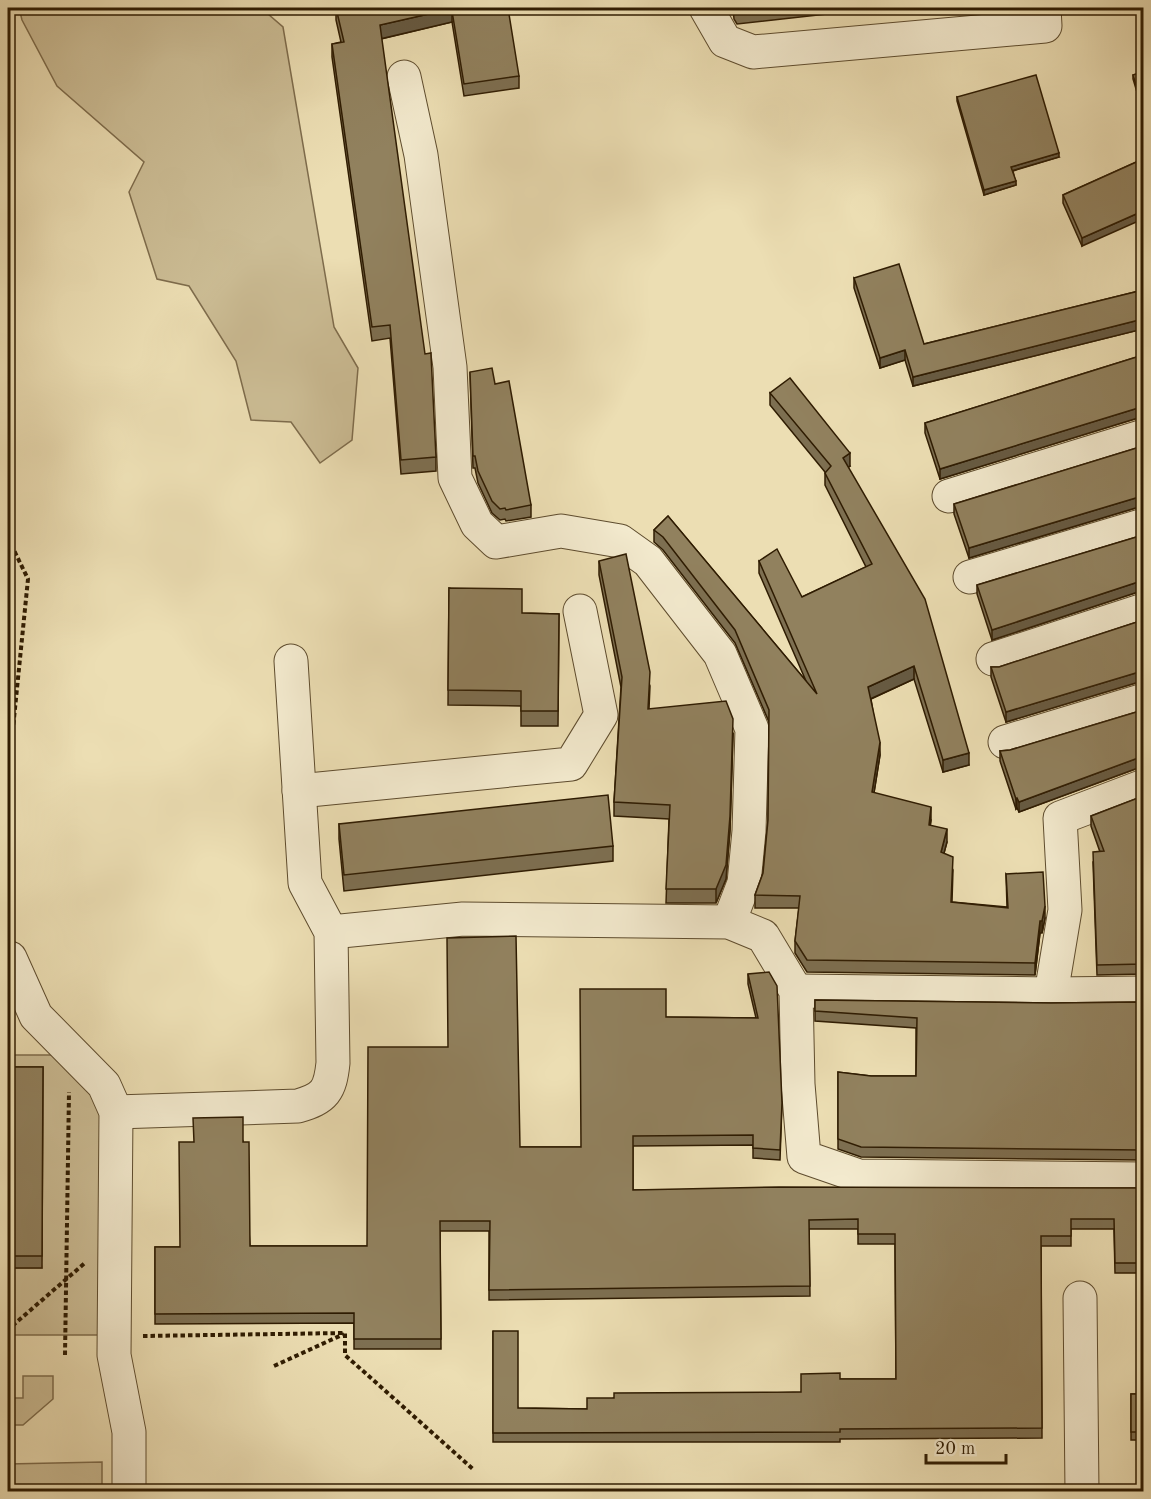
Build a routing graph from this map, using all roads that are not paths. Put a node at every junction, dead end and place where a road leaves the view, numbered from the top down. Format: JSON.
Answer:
{"nodes":[{"id":1,"x":706,"y":8,"type":"edge"},
{"id":2,"x":1044,"y":8,"type":"edge"},
{"id":3,"x":404,"y":77,"type":"dead end"},
{"id":4,"x":1143,"y":436,"type":"edge"},
{"id":5,"x":949,"y":496,"type":"dead end"},
{"id":6,"x":1143,"y":525,"type":"edge"},
{"id":7,"x":970,"y":577,"type":"dead end"},
{"id":8,"x":1143,"y":610,"type":"edge"},
{"id":9,"x":580,"y":612,"type":"dead end"},
{"id":10,"x":993,"y":659,"type":"dead end"},
{"id":11,"x":291,"y":661,"type":"dead end"},
{"id":12,"x":1143,"y":700,"type":"edge"},
{"id":13,"x":1005,"y":742,"type":"dead end"},
{"id":14,"x":1143,"y":786,"type":"edge"},
{"id":15,"x":299,"y":790,"type":"junction"},
{"id":16,"x":729,"y":922,"type":"junction"},
{"id":17,"x":331,"y":932,"type":"junction"},
{"id":18,"x":9,"y":958,"type":"edge"},
{"id":19,"x":796,"y":991,"type":"junction"},
{"id":20,"x":1143,"y":993,"type":"edge"},
{"id":21,"x":1051,"y":994,"type":"junction"},
{"id":22,"x":117,"y":1112,"type":"junction"},
{"id":23,"x":1143,"y":1179,"type":"edge"},
{"id":24,"x":1080,"y":1298,"type":"dead end"},
{"id":25,"x":129,"y":1491,"type":"edge"},
{"id":26,"x":1082,"y":1491,"type":"edge"}],
"edges":[{"from":1,"to":2,"type":"lane"},
{"from":3,"to":16,"type":"lane"},
{"from":4,"to":5,"type":"lane"},
{"from":6,"to":7,"type":"lane"},
{"from":8,"to":10,"type":"lane"},
{"from":9,"to":15,"type":"lane"},
{"from":11,"to":15,"type":"lane"},
{"from":12,"to":13,"type":"lane"},
{"from":14,"to":21,"type":"lane"},
{"from":15,"to":17,"type":"lane"},
{"from":16,"to":17,"type":"lane"},
{"from":16,"to":19,"type":"lane"},
{"from":17,"to":22,"type":"lane"},
{"from":18,"to":22,"type":"lane"},
{"from":19,"to":21,"type":"lane"},
{"from":19,"to":23,"type":"lane"},
{"from":20,"to":21,"type":"lane"},
{"from":22,"to":25,"type":"lane"},
{"from":24,"to":26,"type":"lane"}]}
